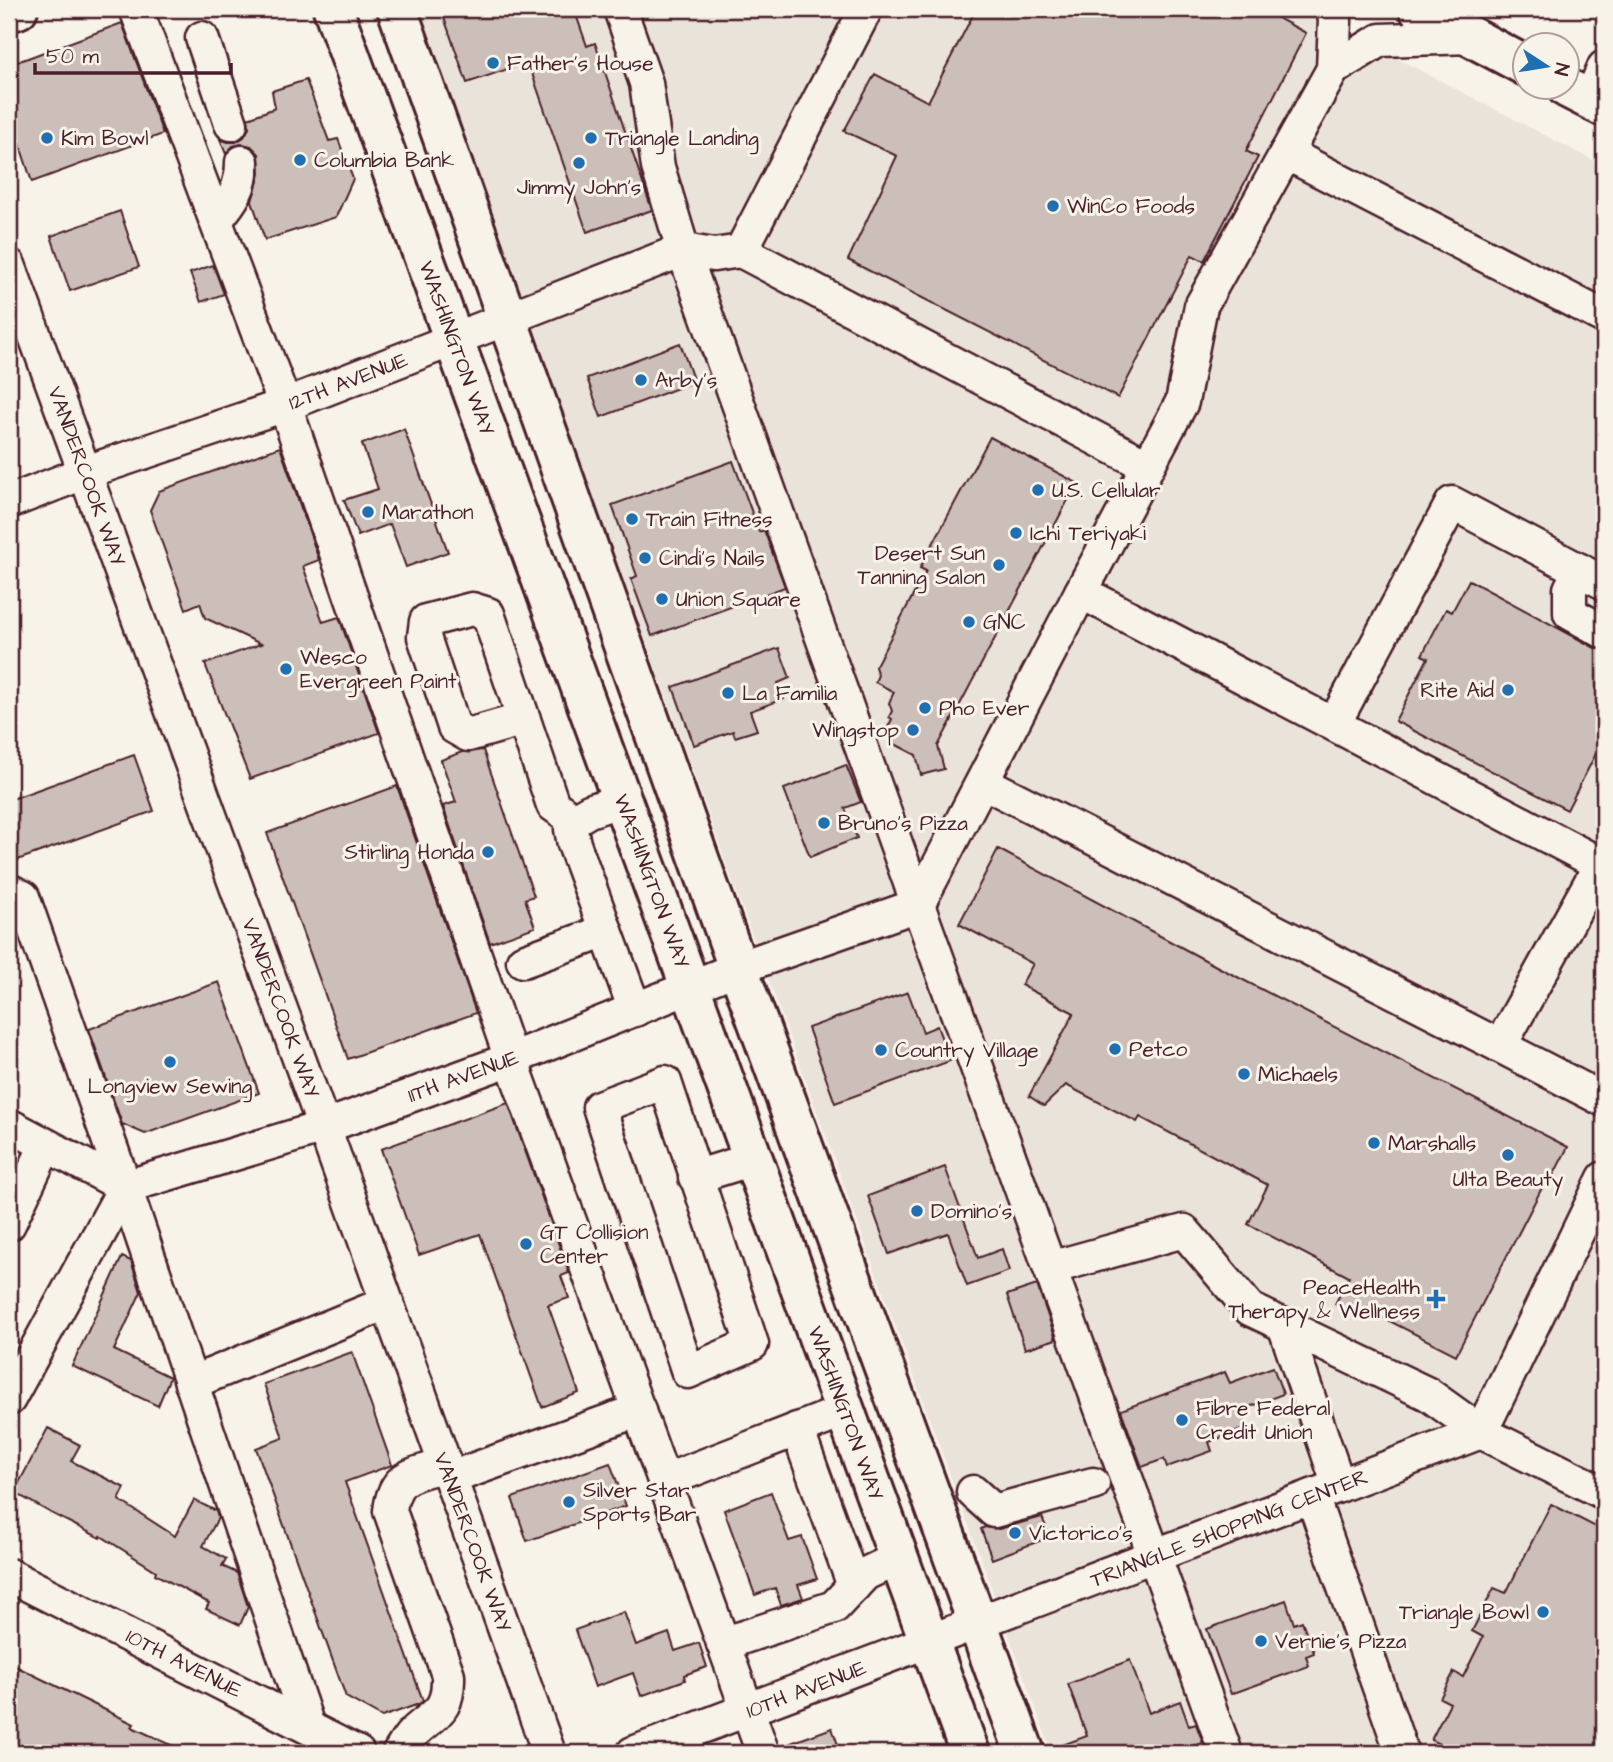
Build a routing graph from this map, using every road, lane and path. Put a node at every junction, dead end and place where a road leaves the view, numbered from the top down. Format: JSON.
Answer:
{"nodes":[{"id":1,"x":18,"y":9,"type":"edge"},
{"id":2,"x":136,"y":9,"type":"edge"},
{"id":3,"x":333,"y":9,"type":"edge"},
{"id":4,"x":397,"y":9,"type":"edge"},
{"id":5,"x":620,"y":9,"type":"edge"},
{"id":6,"x":866,"y":9,"type":"edge"},
{"id":7,"x":1332,"y":9,"type":"edge"},
{"id":8,"x":1419,"y":9,"type":"edge"},
{"id":9,"x":9,"y":12,"type":"edge"},
{"id":10,"x":1472,"y":37,"type":"junction"},
{"id":11,"x":202,"y":38,"type":"dead end"},
{"id":12,"x":1512,"y":59,"type":"edge"},
{"id":13,"x":1333,"y":69,"type":"junction"},
{"id":14,"x":231,"y":124,"type":"dead end"},
{"id":15,"x":1286,"y":153,"type":"junction"},
{"id":16,"x":242,"y":162,"type":"dead end"},
{"id":17,"x":215,"y":220,"type":"junction"},
{"id":18,"x":683,"y":250,"type":"junction"},
{"id":19,"x":741,"y":251,"type":"junction"},
{"id":20,"x":9,"y":265,"type":"edge"},
{"id":21,"x":1604,"y":317,"type":"edge"},
{"id":22,"x":508,"y":320,"type":"junction"},
{"id":23,"x":455,"y":341,"type":"junction"},
{"id":24,"x":285,"y":405,"type":"junction"},
{"id":25,"x":1148,"y":467,"type":"junction"},
{"id":26,"x":86,"y":472,"type":"junction"},
{"id":27,"x":9,"y":502,"type":"edge"},
{"id":28,"x":1592,"y":577,"type":"edge"},
{"id":29,"x":1082,"y":592,"type":"junction"},
{"id":30,"x":1604,"y":632,"type":"edge"},
{"id":31,"x":524,"y":719,"type":"dead end"},
{"id":32,"x":1334,"y":724,"type":"junction"},
{"id":33,"x":983,"y":782,"type":"junction"},
{"id":34,"x":622,"y":800,"type":"junction"},
{"id":35,"x":574,"y":820,"type":"junction"},
{"id":36,"x":1603,"y":863,"type":"edge"},
{"id":37,"x":9,"y":890,"type":"edge"},
{"id":38,"x":918,"y":905,"type":"junction"},
{"id":39,"x":606,"y":931,"type":"junction"},
{"id":40,"x":523,"y":961,"type":"dead end"},
{"id":41,"x":738,"y":968,"type":"junction"},
{"id":42,"x":691,"y":987,"type":"junction"},
{"id":43,"x":635,"y":1010,"type":"junction"},
{"id":44,"x":1500,"y":1046,"type":"junction"},
{"id":45,"x":511,"y":1059,"type":"junction"},
{"id":46,"x":1604,"y":1100,"type":"edge"},
{"id":47,"x":9,"y":1125,"type":"edge"},
{"id":48,"x":324,"y":1127,"type":"junction"},
{"id":49,"x":46,"y":1145,"type":"junction"},
{"id":50,"x":753,"y":1158,"type":"junction"},
{"id":51,"x":695,"y":1177,"type":"junction"},
{"id":52,"x":1604,"y":1178,"type":"edge"},
{"id":53,"x":125,"y":1187,"type":"junction"},
{"id":54,"x":9,"y":1224,"type":"edge"},
{"id":55,"x":1050,"y":1268,"type":"junction"},
{"id":56,"x":387,"y":1303,"type":"junction"},
{"id":57,"x":1284,"y":1325,"type":"junction"},
{"id":58,"x":19,"y":1357,"type":"edge"},
{"id":59,"x":191,"y":1383,"type":"junction"},
{"id":60,"x":9,"y":1399,"type":"edge"},
{"id":61,"x":639,"y":1410,"type":"junction"},
{"id":62,"x":845,"y":1410,"type":"junction"},
{"id":63,"x":797,"y":1429,"type":"junction"},
{"id":64,"x":1480,"y":1432,"type":"junction"},
{"id":65,"x":448,"y":1472,"type":"junction"},
{"id":66,"x":664,"y":1481,"type":"junction"},
{"id":67,"x":1093,"y":1484,"type":"dead end"},
{"id":68,"x":1326,"y":1491,"type":"junction"},
{"id":69,"x":973,"y":1492,"type":"dead end"},
{"id":70,"x":1604,"y":1493,"type":"edge"},
{"id":71,"x":1155,"y":1556,"type":"junction"},
{"id":72,"x":899,"y":1558,"type":"junction"},
{"id":73,"x":9,"y":1575,"type":"edge"},
{"id":74,"x":853,"y":1586,"type":"junction"},
{"id":75,"x":978,"y":1624,"type":"junction"},
{"id":76,"x":930,"y":1642,"type":"junction"},
{"id":77,"x":723,"y":1644,"type":"junction"},
{"id":78,"x":748,"y":1711,"type":"junction"},
{"id":79,"x":308,"y":1726,"type":"junction"},
{"id":80,"x":358,"y":1753,"type":"edge"},
{"id":81,"x":399,"y":1753,"type":"edge"},
{"id":82,"x":549,"y":1753,"type":"edge"},
{"id":83,"x":633,"y":1753,"type":"edge"},
{"id":84,"x":763,"y":1753,"type":"edge"},
{"id":85,"x":970,"y":1753,"type":"edge"},
{"id":86,"x":1025,"y":1753,"type":"edge"},
{"id":87,"x":1226,"y":1753,"type":"edge"},
{"id":88,"x":1402,"y":1753,"type":"edge"}],
"edges":[{"from":1,"to":9,"type":"main road"},
{"from":2,"to":17,"type":"street"},
{"from":3,"to":23,"type":"main road","name":"WASHINGTON WAY"},
{"from":4,"to":22,"type":"main road"},
{"from":5,"to":18,"type":"street"},
{"from":6,"to":19,"type":"street"},
{"from":7,"to":13,"type":"street"},
{"from":8,"to":10,"type":"main road"},
{"from":10,"to":12,"type":"main road"},
{"from":10,"to":13,"type":"street"},
{"from":11,"to":14,"type":"street"},
{"from":13,"to":15,"type":"street"},
{"from":15,"to":21,"type":"street"},
{"from":15,"to":25,"type":"street"},
{"from":16,"to":17,"type":"street"},
{"from":17,"to":24,"type":"street"},
{"from":18,"to":19,"type":"street"},
{"from":18,"to":22,"type":"street","name":"12TH AVENUE"},
{"from":18,"to":38,"type":"street"},
{"from":19,"to":25,"type":"street"},
{"from":20,"to":26,"type":"street","name":"VANDERCOOK WAY"},
{"from":22,"to":23,"type":"street","name":"12TH AVENUE"},
{"from":22,"to":41,"type":"main road"},
{"from":23,"to":24,"type":"street","name":"12TH AVENUE"},
{"from":23,"to":34,"type":"main road","name":"WASHINGTON WAY"},
{"from":24,"to":26,"type":"street","name":"12TH AVENUE"},
{"from":24,"to":45,"type":"street"},
{"from":25,"to":29,"type":"street"},
{"from":26,"to":27,"type":"street","name":"12TH AVENUE"},
{"from":26,"to":48,"type":"street","name":"VANDERCOOK WAY"},
{"from":28,"to":30,"type":"street"},
{"from":28,"to":32,"type":"street"},
{"from":29,"to":32,"type":"street"},
{"from":29,"to":33,"type":"street"},
{"from":31,"to":35,"type":"street"},
{"from":32,"to":36,"type":"street"},
{"from":33,"to":38,"type":"street"},
{"from":33,"to":44,"type":"street"},
{"from":34,"to":35,"type":"street"},
{"from":34,"to":42,"type":"main road","name":"WASHINGTON WAY"},
{"from":35,"to":39,"type":"street"},
{"from":36,"to":44,"type":"street"},
{"from":37,"to":53,"type":"street"},
{"from":38,"to":41,"type":"street","name":"11TH AVENUE"},
{"from":38,"to":55,"type":"street"},
{"from":39,"to":40,"type":"street"},
{"from":39,"to":43,"type":"street"},
{"from":41,"to":42,"type":"street","name":"11TH AVENUE"},
{"from":41,"to":75,"type":"main road"},
{"from":42,"to":43,"type":"street","name":"11TH AVENUE"},
{"from":42,"to":50,"type":"main road","name":"WASHINGTON WAY"},
{"from":43,"to":45,"type":"street","name":"11TH AVENUE"},
{"from":44,"to":46,"type":"street"},
{"from":45,"to":48,"type":"street","name":"11TH AVENUE"},
{"from":45,"to":61,"type":"street"},
{"from":47,"to":49,"type":"street"},
{"from":48,"to":53,"type":"street","name":"11TH AVENUE"},
{"from":48,"to":56,"type":"street","name":"VANDERCOOK WAY"},
{"from":49,"to":53,"type":"street"},
{"from":49,"to":54,"type":"street"},
{"from":50,"to":51,"type":"street"},
{"from":50,"to":62,"type":"main road","name":"WASHINGTON WAY"},
{"from":51,"to":51,"type":"street"},
{"from":52,"to":64,"type":"street"},
{"from":53,"to":58,"type":"street"},
{"from":53,"to":59,"type":"street"},
{"from":55,"to":57,"type":"street"},
{"from":55,"to":71,"type":"street"},
{"from":56,"to":59,"type":"street"},
{"from":56,"to":65,"type":"street","name":"VANDERCOOK WAY"},
{"from":57,"to":64,"type":"street"},
{"from":57,"to":68,"type":"street"},
{"from":58,"to":60,"type":"street"},
{"from":59,"to":79,"type":"street"},
{"from":61,"to":65,"type":"street"},
{"from":61,"to":66,"type":"street"},
{"from":62,"to":63,"type":"street"},
{"from":62,"to":72,"type":"main road","name":"WASHINGTON WAY"},
{"from":63,"to":66,"type":"street"},
{"from":63,"to":74,"type":"street"},
{"from":64,"to":68,"type":"street","name":"TRIANGLE SHOPPING CENTER"},
{"from":64,"to":70,"type":"street"},
{"from":65,"to":81,"type":"street"},
{"from":65,"to":82,"type":"street","name":"VANDERCOOK WAY"},
{"from":66,"to":77,"type":"street"},
{"from":67,"to":69,"type":"street"},
{"from":68,"to":71,"type":"street","name":"TRIANGLE SHOPPING CENTER"},
{"from":68,"to":88,"type":"street"},
{"from":71,"to":75,"type":"street","name":"TRIANGLE SHOPPING CENTER"},
{"from":71,"to":87,"type":"street"},
{"from":72,"to":74,"type":"street"},
{"from":72,"to":76,"type":"main road","name":"WASHINGTON WAY"},
{"from":73,"to":79,"type":"street","name":"10TH AVENUE"},
{"from":74,"to":77,"type":"street"},
{"from":75,"to":76,"type":"street","name":"10TH AVENUE"},
{"from":75,"to":86,"type":"main road"},
{"from":76,"to":78,"type":"street","name":"10TH AVENUE"},
{"from":76,"to":85,"type":"main road","name":"WASHINGTON WAY"},
{"from":77,"to":78,"type":"street"},
{"from":78,"to":83,"type":"street","name":"10TH AVENUE"},
{"from":78,"to":84,"type":"street"},
{"from":79,"to":80,"type":"street","name":"10TH AVENUE"}]}
